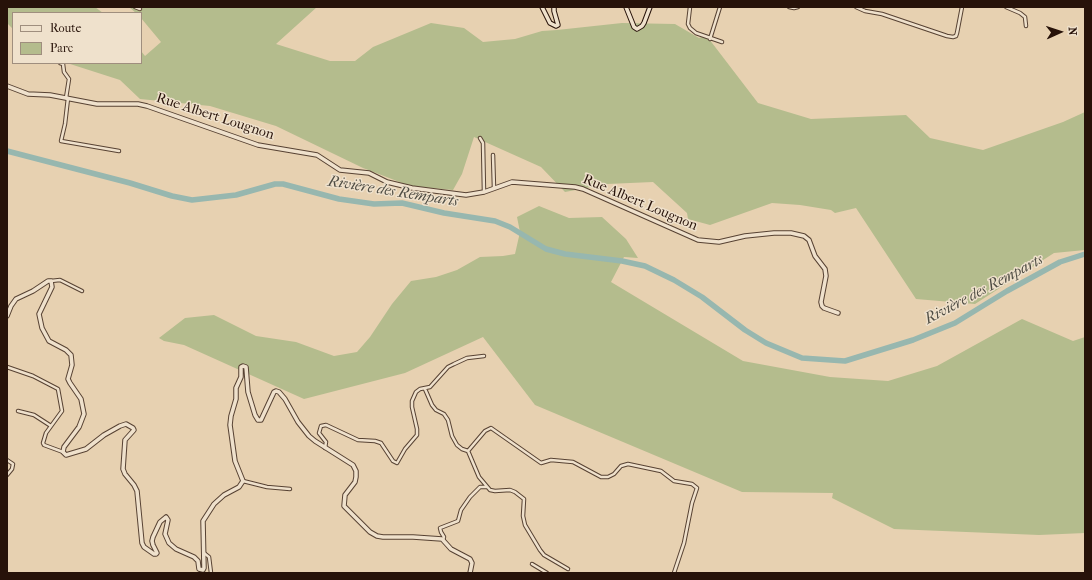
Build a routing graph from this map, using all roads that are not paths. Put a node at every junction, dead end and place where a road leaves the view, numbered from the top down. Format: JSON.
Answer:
{"nodes":[{"id":1,"x":135,"y":7,"type":"edge"},
{"id":2,"x":542,"y":7,"type":"edge"},
{"id":3,"x":554,"y":7,"type":"edge"},
{"id":4,"x":626,"y":7,"type":"edge"},
{"id":5,"x":650,"y":7,"type":"edge"},
{"id":6,"x":690,"y":7,"type":"edge"},
{"id":7,"x":720,"y":7,"type":"edge"},
{"id":8,"x":789,"y":7,"type":"edge"},
{"id":9,"x":798,"y":7,"type":"edge"},
{"id":10,"x":856,"y":7,"type":"edge"},
{"id":11,"x":962,"y":7,"type":"edge"},
{"id":12,"x":1006,"y":7,"type":"edge"},
{"id":13,"x":140,"y":9,"type":"dead end"},
{"id":14,"x":1026,"y":26,"type":"dead end"},
{"id":15,"x":710,"y":39,"type":"junction"},
{"id":16,"x":722,"y":42,"type":"dead end"},
{"id":17,"x":63,"y":64,"type":"edge"},
{"id":18,"x":7,"y":86,"type":"edge"},
{"id":19,"x":67,"y":98,"type":"junction"},
{"id":20,"x":480,"y":138,"type":"dead end"},
{"id":21,"x":119,"y":151,"type":"dead end"},
{"id":22,"x":492,"y":155,"type":"dead end"},
{"id":23,"x":494,"y":188,"type":"junction"},
{"id":24,"x":484,"y":192,"type":"junction"},
{"id":25,"x":51,"y":282,"type":"junction"},
{"id":26,"x":82,"y":292,"type":"dead end"},
{"id":27,"x":838,"y":313,"type":"dead end"},
{"id":28,"x":7,"y":316,"type":"edge"},
{"id":29,"x":484,"y":356,"type":"dead end"},
{"id":30,"x":7,"y":367,"type":"edge"},
{"id":31,"x":425,"y":388,"type":"junction"},
{"id":32,"x":18,"y":411,"type":"dead end"},
{"id":33,"x":51,"y":426,"type":"junction"},
{"id":34,"x":325,"y":448,"type":"junction"},
{"id":35,"x":468,"y":450,"type":"junction"},
{"id":36,"x":62,"y":452,"type":"junction"},
{"id":37,"x":7,"y":460,"type":"edge"},
{"id":38,"x":7,"y":475,"type":"edge"},
{"id":39,"x":243,"y":481,"type":"junction"},
{"id":40,"x":488,"y":487,"type":"junction"},
{"id":41,"x":290,"y":489,"type":"dead end"},
{"id":42,"x":443,"y":540,"type":"junction"},
{"id":43,"x":204,"y":552,"type":"junction"},
{"id":44,"x":532,"y":564,"type":"dead end"},
{"id":45,"x":568,"y":569,"type":"dead end"},
{"id":46,"x":211,"y":573,"type":"edge"},
{"id":47,"x":470,"y":573,"type":"edge"},
{"id":48,"x":547,"y":573,"type":"edge"},
{"id":49,"x":674,"y":573,"type":"edge"}],
"edges":[{"from":1,"to":13,"type":"street"},
{"from":2,"to":3,"type":"street"},
{"from":4,"to":5,"type":"street"},
{"from":6,"to":15,"type":"street"},
{"from":7,"to":15,"type":"street"},
{"from":8,"to":9,"type":"street"},
{"from":10,"to":11,"type":"street"},
{"from":12,"to":14,"type":"street"},
{"from":15,"to":16,"type":"street"},
{"from":17,"to":19,"type":"street"},
{"from":18,"to":19,"type":"street","name":"Rue Albert Lougnon"},
{"from":19,"to":21,"type":"street"},
{"from":19,"to":24,"type":"street","name":"Rue Albert Lougnon"},
{"from":20,"to":24,"type":"street"},
{"from":22,"to":23,"type":"street"},
{"from":23,"to":24,"type":"street","name":"Rue Albert Lougnon"},
{"from":23,"to":27,"type":"street","name":"Rue Albert Lougnon"},
{"from":25,"to":26,"type":"street"},
{"from":25,"to":28,"type":"street"},
{"from":25,"to":36,"type":"street"},
{"from":29,"to":31,"type":"street"},
{"from":30,"to":33,"type":"street"},
{"from":31,"to":34,"type":"street"},
{"from":31,"to":35,"type":"street"},
{"from":32,"to":33,"type":"street"},
{"from":33,"to":36,"type":"street"},
{"from":34,"to":39,"type":"street"},
{"from":34,"to":42,"type":"street"},
{"from":35,"to":40,"type":"street"},
{"from":35,"to":49,"type":"street"},
{"from":36,"to":43,"type":"street"},
{"from":37,"to":38,"type":"street"},
{"from":39,"to":41,"type":"street"},
{"from":39,"to":43,"type":"street"},
{"from":40,"to":42,"type":"street"},
{"from":40,"to":45,"type":"street"},
{"from":42,"to":47,"type":"street"},
{"from":43,"to":46,"type":"street"},
{"from":44,"to":48,"type":"street"}]}
